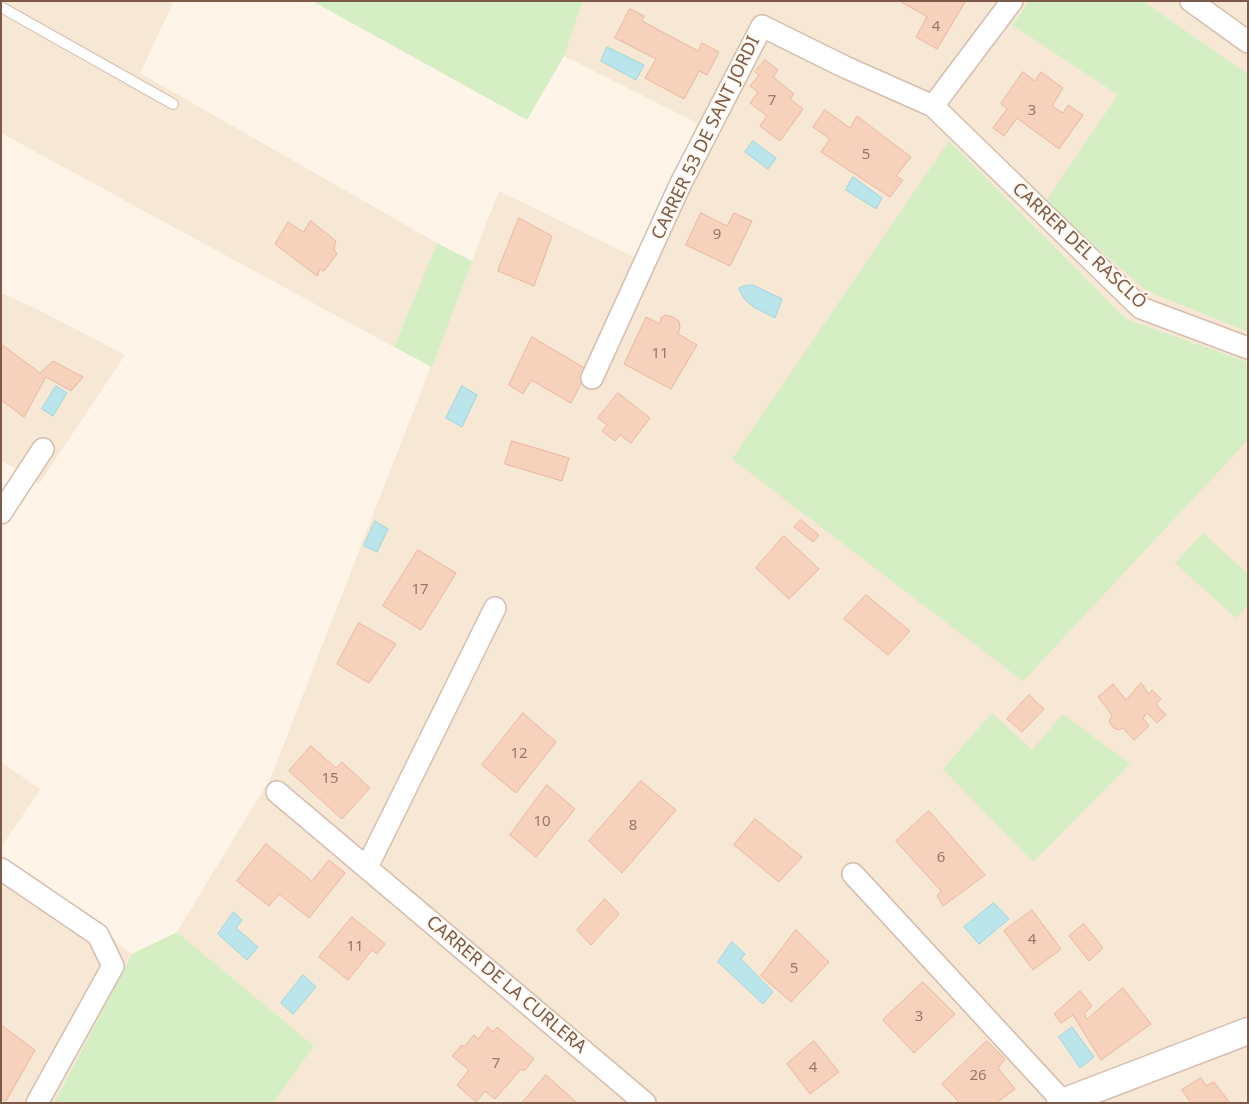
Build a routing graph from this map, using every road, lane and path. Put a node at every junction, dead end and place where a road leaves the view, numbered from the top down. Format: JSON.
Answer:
{"nodes":[{"id":1,"x":1012,"y":1,"type":"edge"},
{"id":2,"x":1191,"y":1,"type":"edge"},
{"id":3,"x":1,"y":7,"type":"edge"},
{"id":4,"x":1248,"y":42,"type":"edge"},
{"id":5,"x":173,"y":104,"type":"dead end"},
{"id":6,"x":933,"y":106,"type":"junction"},
{"id":7,"x":1248,"y":348,"type":"edge"},
{"id":8,"x":592,"y":378,"type":"dead end"},
{"id":9,"x":43,"y":449,"type":"dead end"},
{"id":10,"x":1,"y":513,"type":"edge"},
{"id":11,"x":495,"y":608,"type":"dead end"},
{"id":12,"x":277,"y":792,"type":"dead end"},
{"id":13,"x":367,"y":867,"type":"junction"},
{"id":14,"x":1,"y":869,"type":"edge"},
{"id":15,"x":853,"y":874,"type":"dead end"},
{"id":16,"x":1248,"y":1031,"type":"edge"},
{"id":17,"x":37,"y":1103,"type":"edge"},
{"id":18,"x":645,"y":1103,"type":"edge"},
{"id":19,"x":1061,"y":1103,"type":"edge"}],
"edges":[{"from":1,"to":6,"type":"street"},
{"from":2,"to":4,"type":"street"},
{"from":3,"to":5,"type":"lane"},
{"from":6,"to":7,"type":"street","name":"CARRER DEL RASCLÓ"},
{"from":6,"to":8,"type":"street","name":"CARRER 53 DE SANT JORDI"},
{"from":9,"to":10,"type":"street"},
{"from":11,"to":13,"type":"street"},
{"from":12,"to":13,"type":"street","name":"CARRER DE LA CURLERA"},
{"from":13,"to":18,"type":"street","name":"CARRER DE LA CURLERA"},
{"from":14,"to":17,"type":"street"},
{"from":15,"to":19,"type":"street"},
{"from":16,"to":19,"type":"street"}]}
